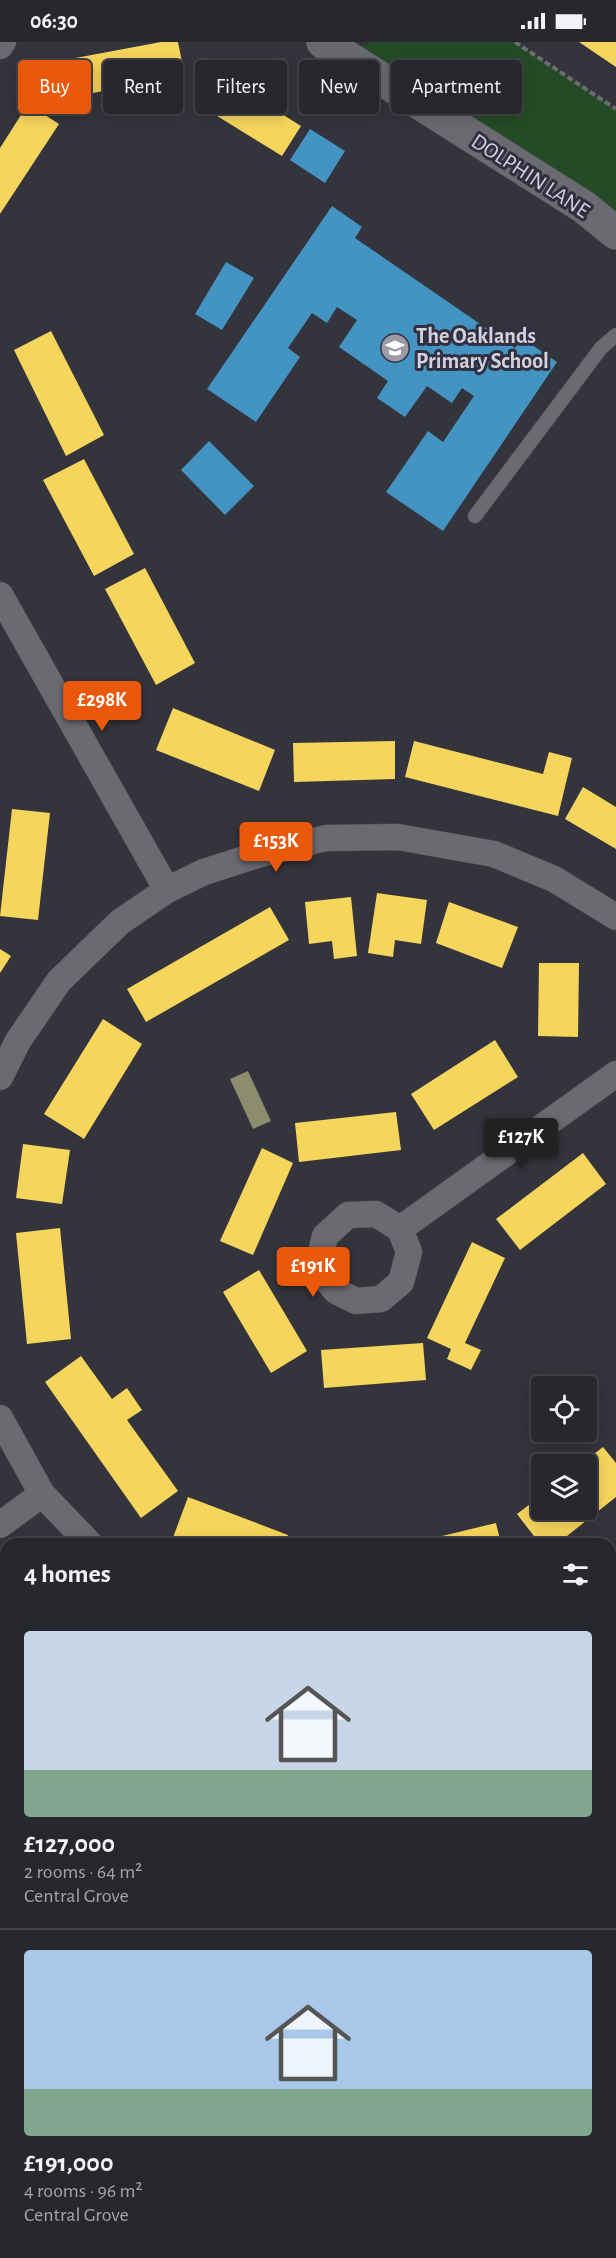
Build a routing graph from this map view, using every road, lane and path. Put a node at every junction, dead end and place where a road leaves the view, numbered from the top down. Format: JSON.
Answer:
{"nodes":[{"id":1,"x":3,"y":42,"type":"edge"},
{"id":2,"x":323,"y":42,"type":"edge"},
{"id":3,"x":515,"y":42,"type":"edge"},
{"id":4,"x":0,"y":46,"type":"edge"},
{"id":5,"x":616,"y":109,"type":"edge"},
{"id":6,"x":616,"y":233,"type":"edge"},
{"id":7,"x":616,"y":335,"type":"edge"},
{"id":8,"x":475,"y":516,"type":"dead end"},
{"id":9,"x":0,"y":595,"type":"edge"},
{"id":10,"x":167,"y":890,"type":"junction"},
{"id":11,"x":616,"y":917,"type":"edge"},
{"id":12,"x":616,"y":1074,"type":"edge"},
{"id":13,"x":0,"y":1077,"type":"edge"},
{"id":14,"x":400,"y":1229,"type":"dead end"},
{"id":15,"x":0,"y":1418,"type":"edge"},
{"id":16,"x":42,"y":1494,"type":"junction"},
{"id":17,"x":0,"y":1525,"type":"edge"},
{"id":18,"x":84,"y":1538,"type":"edge"}],
"edges":[{"from":1,"to":4,"type":"street"},
{"from":2,"to":6,"type":"street","name":"DOLPHIN LANE"},
{"from":3,"to":5,"type":"path"},
{"from":7,"to":8,"type":"lane"},
{"from":9,"to":10,"type":"street"},
{"from":10,"to":11,"type":"street"},
{"from":10,"to":13,"type":"street"},
{"from":12,"to":14,"type":"street"},
{"from":15,"to":16,"type":"street"},
{"from":16,"to":17,"type":"street"},
{"from":16,"to":18,"type":"street"}]}
